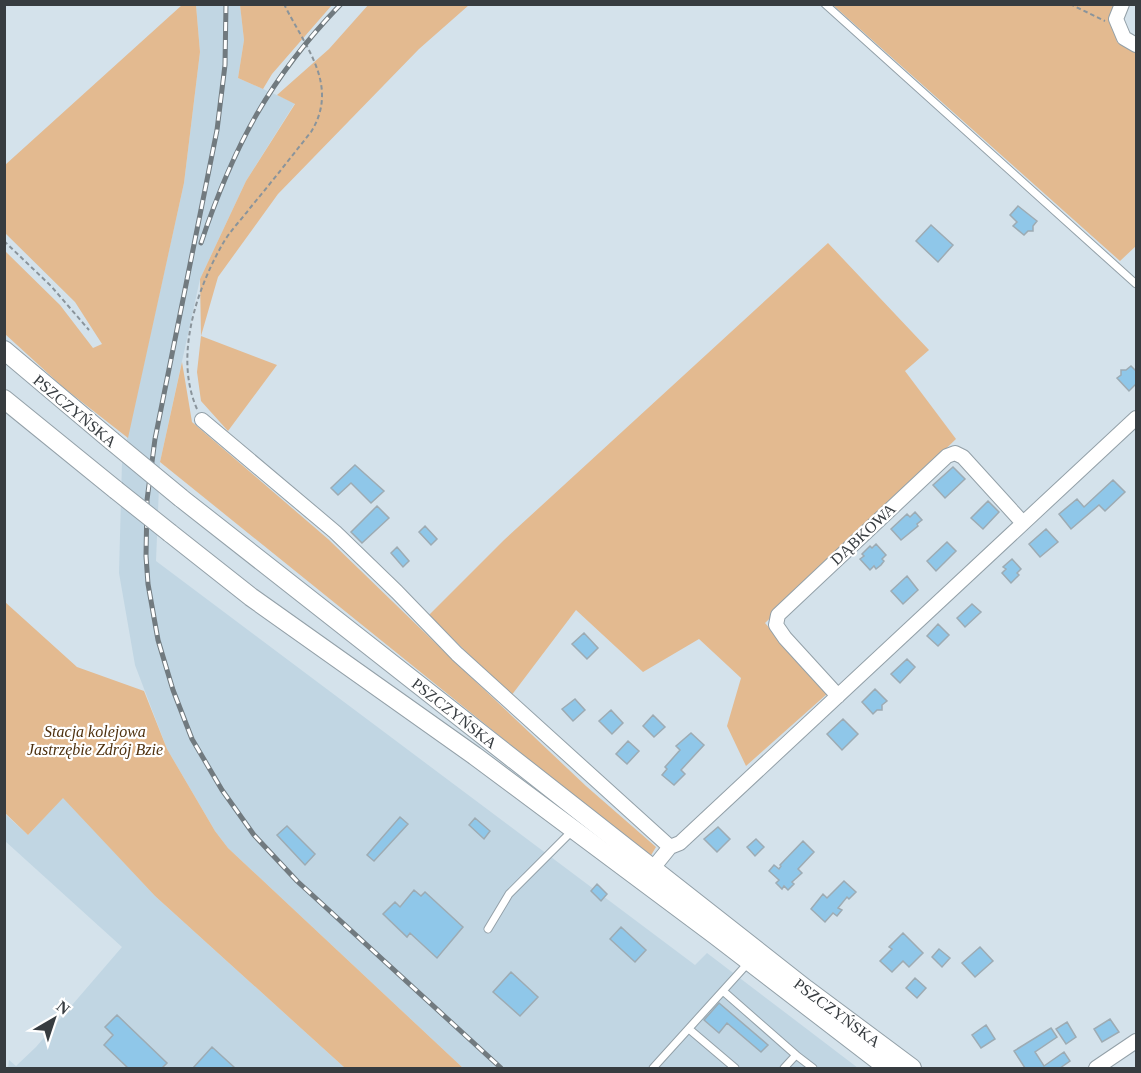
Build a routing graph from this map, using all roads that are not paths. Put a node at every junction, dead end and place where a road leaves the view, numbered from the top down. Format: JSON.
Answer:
{"nodes":[{"id":1,"x":825,"y":4,"type":"edge"},
{"id":2,"x":1122,"y":4,"type":"edge"},
{"id":3,"x":1137,"y":45,"type":"edge"},
{"id":4,"x":1137,"y":284,"type":"edge"},
{"id":5,"x":4,"y":350,"type":"edge"},
{"id":6,"x":4,"y":399,"type":"edge"},
{"id":7,"x":1137,"y":418,"type":"edge"},
{"id":8,"x":202,"y":420,"type":"road end"},
{"id":9,"x":1023,"y":523,"type":"junction"},
{"id":10,"x":838,"y":696,"type":"junction"},
{"id":11,"x":586,"y":816,"type":"junction"},
{"id":12,"x":573,"y":829,"type":"junction"},
{"id":13,"x":670,"y":848,"type":"junction"},
{"id":14,"x":653,"y":868,"type":"junction"},
{"id":15,"x":488,"y":929,"type":"dead end"},
{"id":16,"x":749,"y":962,"type":"junction"},
{"id":17,"x":723,"y":991,"type":"junction"},
{"id":18,"x":689,"y":1029,"type":"junction"},
{"id":19,"x":1137,"y":1041,"type":"edge"},
{"id":20,"x":796,"y":1055,"type":"junction"},
{"id":21,"x":653,"y":1068,"type":"edge"},
{"id":22,"x":735,"y":1068,"type":"edge"},
{"id":23,"x":784,"y":1068,"type":"edge"},
{"id":24,"x":813,"y":1068,"type":"edge"},
{"id":25,"x":888,"y":1068,"type":"edge"},
{"id":26,"x":912,"y":1068,"type":"edge"},
{"id":27,"x":1096,"y":1068,"type":"edge"}],
"edges":[{"from":1,"to":4,"type":"lane"},
{"from":2,"to":3,"type":"street"},
{"from":5,"to":11,"type":"main road","name":"PSZCZYŃSKA","bridge":true},
{"from":6,"to":12,"type":"main road","name":"PSZCZYŃSKA","bridge":true},
{"from":7,"to":9,"type":"street"},
{"from":8,"to":13,"type":"street"},
{"from":9,"to":10,"type":"street"},
{"from":9,"to":10,"type":"street","name":"DĄBKOWA"},
{"from":10,"to":13,"type":"street"},
{"from":11,"to":12,"type":"lane"},
{"from":11,"to":14,"type":"main road","name":"PSZCZYŃSKA"},
{"from":12,"to":15,"type":"lane"},
{"from":12,"to":16,"type":"main road","name":"PSZCZYŃSKA"},
{"from":13,"to":14,"type":"street"},
{"from":14,"to":26,"type":"main road","name":"PSZCZYŃSKA"},
{"from":16,"to":17,"type":"lane"},
{"from":16,"to":25,"type":"main road","name":"PSZCZYŃSKA"},
{"from":17,"to":18,"type":"lane"},
{"from":17,"to":20,"type":"lane"},
{"from":18,"to":21,"type":"lane"},
{"from":18,"to":22,"type":"lane"},
{"from":19,"to":27,"type":"street"},
{"from":20,"to":23,"type":"lane"},
{"from":20,"to":24,"type":"lane"}]}
